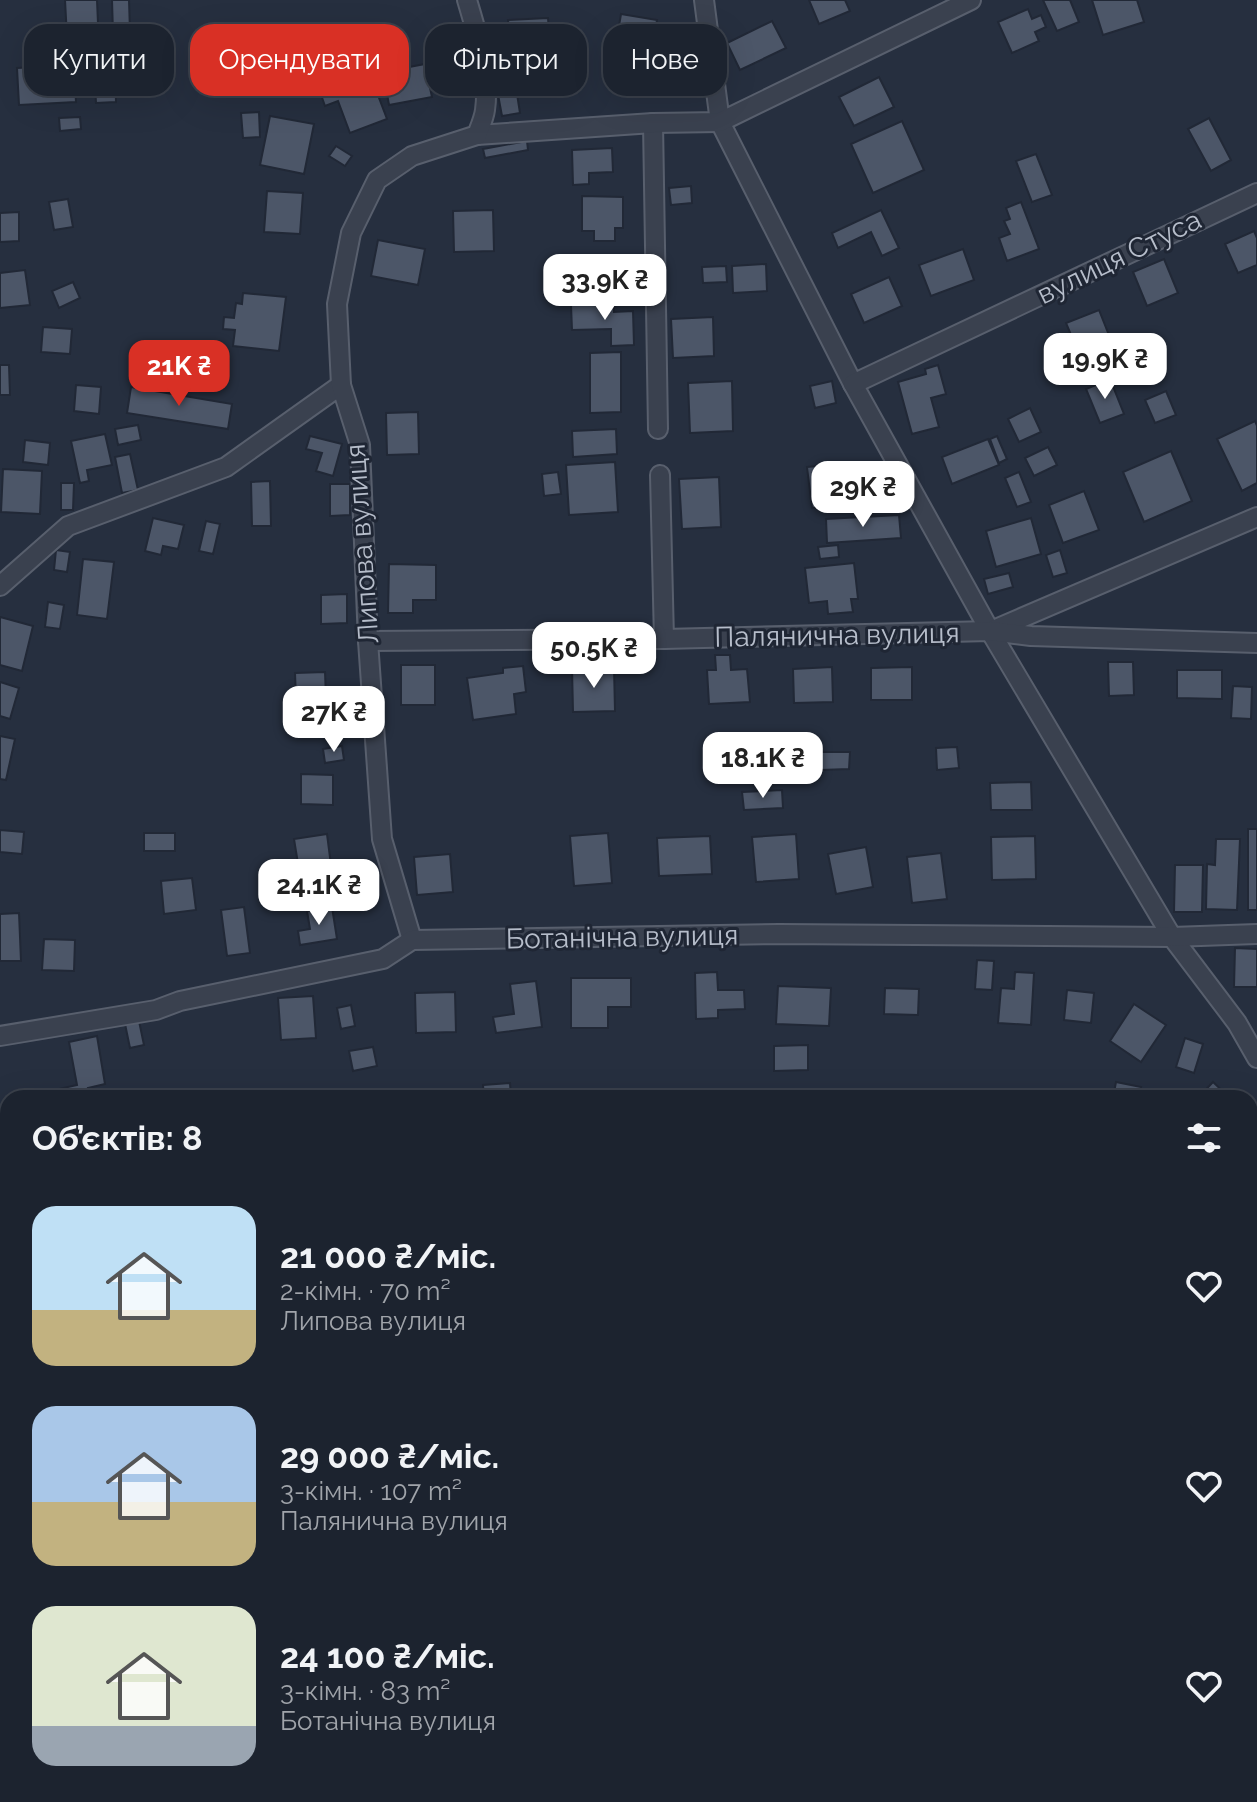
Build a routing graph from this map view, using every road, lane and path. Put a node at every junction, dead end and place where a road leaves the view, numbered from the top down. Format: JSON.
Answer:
{"nodes":[{"id":1,"x":467,"y":0,"type":"edge"},
{"id":2,"x":704,"y":0,"type":"edge"},
{"id":3,"x":971,"y":0,"type":"edge"},
{"id":4,"x":720,"y":122,"type":"junction"},
{"id":5,"x":653,"y":123,"type":"junction"},
{"id":6,"x":477,"y":135,"type":"junction"},
{"id":7,"x":1257,"y":193,"type":"edge"},
{"id":8,"x":853,"y":384,"type":"junction"},
{"id":9,"x":341,"y":385,"type":"junction"},
{"id":10,"x":658,"y":429,"type":"dead end"},
{"id":11,"x":660,"y":475,"type":"dead end"},
{"id":12,"x":1257,"y":517,"type":"edge"},
{"id":13,"x":0,"y":586,"type":"edge"},
{"id":14,"x":990,"y":631,"type":"junction"},
{"id":15,"x":664,"y":639,"type":"junction"},
{"id":16,"x":368,"y":641,"type":"junction"},
{"id":17,"x":1257,"y":643,"type":"edge"},
{"id":18,"x":1257,"y":934,"type":"edge"},
{"id":19,"x":1172,"y":937,"type":"junction"},
{"id":20,"x":412,"y":940,"type":"junction"},
{"id":21,"x":0,"y":1036,"type":"edge"},
{"id":22,"x":1257,"y":1058,"type":"edge"}],
"edges":[{"from":1,"to":6,"type":"street"},
{"from":2,"to":4,"type":"street"},
{"from":3,"to":4,"type":"street"},
{"from":4,"to":5,"type":"street","name":"Липова вулиця"},
{"from":4,"to":8,"type":"street"},
{"from":5,"to":6,"type":"street","name":"Липова вулиця"},
{"from":5,"to":10,"type":"street"},
{"from":6,"to":9,"type":"street","name":"Липова вулиця"},
{"from":7,"to":8,"type":"street","name":"вулиця Стуса"},
{"from":8,"to":14,"type":"street"},
{"from":9,"to":13,"type":"street"},
{"from":9,"to":16,"type":"street","name":"Липова вулиця"},
{"from":11,"to":15,"type":"street"},
{"from":12,"to":14,"type":"street"},
{"from":14,"to":15,"type":"street","name":"Палянична вулиця"},
{"from":14,"to":17,"type":"street","name":"Палянична вулиця"},
{"from":14,"to":19,"type":"street"},
{"from":15,"to":16,"type":"street","name":"Палянична вулиця"},
{"from":16,"to":20,"type":"street","name":"Липова вулиця"},
{"from":18,"to":19,"type":"street","name":"Ботанічна вулиця"},
{"from":19,"to":20,"type":"street","name":"Ботанічна вулиця"},
{"from":19,"to":22,"type":"street"},
{"from":20,"to":21,"type":"street","name":"Ботанічна вулиця"}]}
